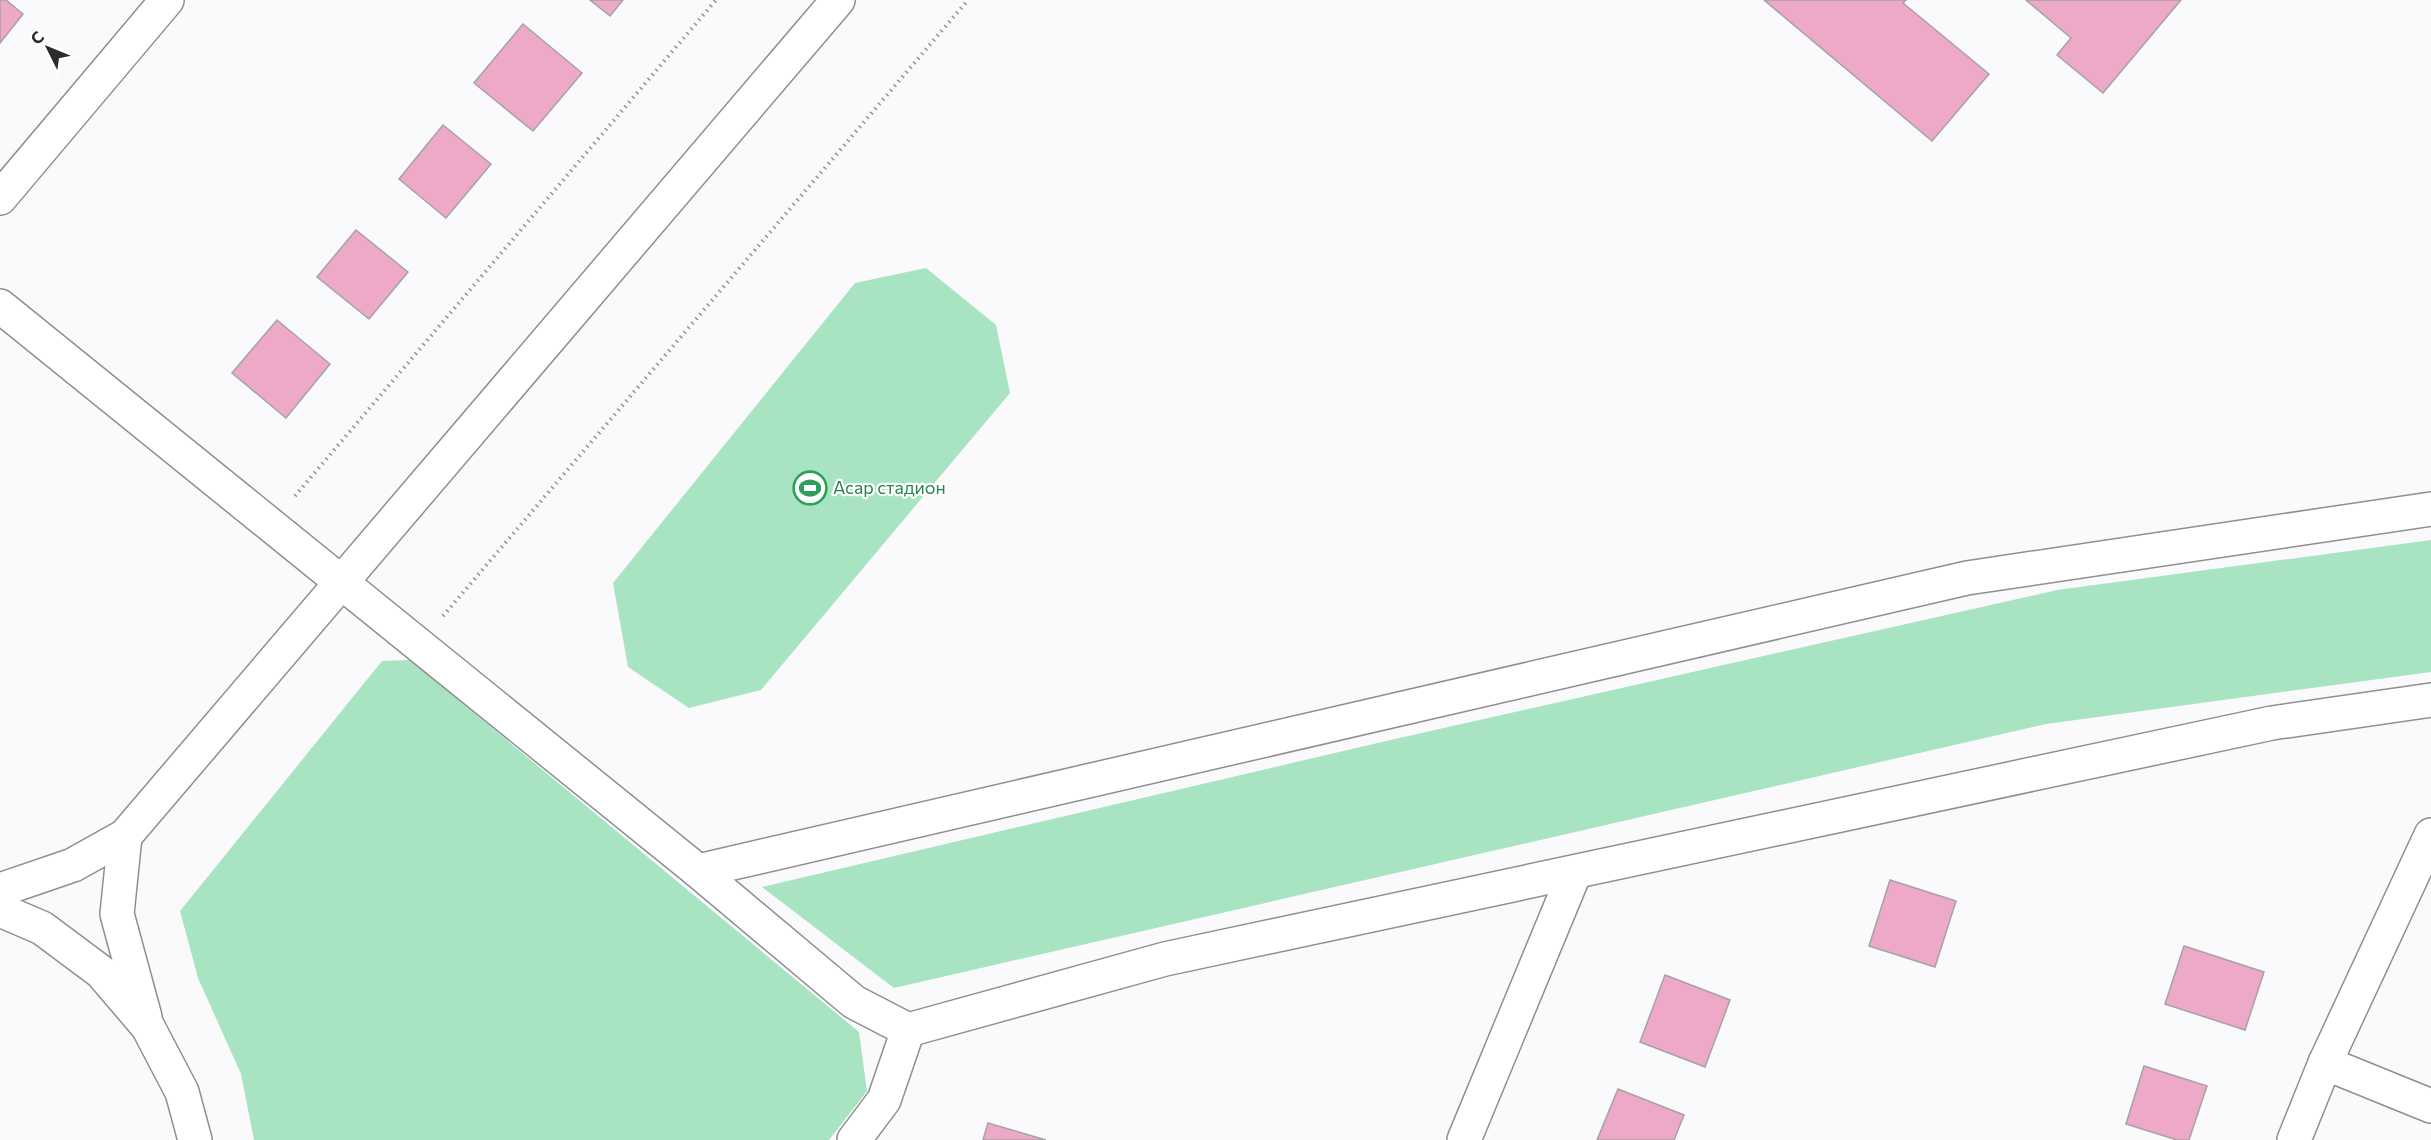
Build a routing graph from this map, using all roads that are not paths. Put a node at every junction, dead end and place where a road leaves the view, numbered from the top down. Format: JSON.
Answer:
{"nodes":[{"id":1,"x":168,"y":0,"type":"edge"},
{"id":2,"x":838,"y":0,"type":"edge"},
{"id":3,"x":0,"y":198,"type":"edge"},
{"id":4,"x":0,"y":306,"type":"edge"},
{"id":5,"x":2431,"y":509,"type":"edge"},
{"id":6,"x":341,"y":582,"type":"junction"},
{"id":7,"x":2431,"y":700,"type":"edge"},
{"id":8,"x":2431,"y":835,"type":"edge"},
{"id":9,"x":125,"y":836,"type":"junction"},
{"id":10,"x":698,"y":871,"type":"junction"},
{"id":11,"x":1575,"y":872,"type":"junction"},
{"id":12,"x":0,"y":890,"type":"edge"},
{"id":13,"x":0,"y":910,"type":"edge"},
{"id":14,"x":148,"y":1027,"type":"junction"},
{"id":15,"x":908,"y":1030,"type":"junction"},
{"id":16,"x":2325,"y":1063,"type":"junction"},
{"id":17,"x":2431,"y":1106,"type":"edge"},
{"id":18,"x":195,"y":1140,"type":"edge"},
{"id":19,"x":854,"y":1140,"type":"edge"},
{"id":20,"x":1464,"y":1140,"type":"edge"},
{"id":21,"x":2294,"y":1140,"type":"edge"}],
"edges":[{"from":1,"to":3,"type":"street"},
{"from":2,"to":6,"type":"street"},
{"from":4,"to":6,"type":"street"},
{"from":5,"to":10,"type":"street"},
{"from":6,"to":9,"type":"street"},
{"from":6,"to":10,"type":"street"},
{"from":7,"to":11,"type":"street"},
{"from":8,"to":16,"type":"street"},
{"from":9,"to":12,"type":"street"},
{"from":9,"to":14,"type":"street"},
{"from":10,"to":15,"type":"street"},
{"from":11,"to":15,"type":"street"},
{"from":11,"to":20,"type":"street"},
{"from":13,"to":14,"type":"street"},
{"from":14,"to":18,"type":"street"},
{"from":15,"to":19,"type":"street"},
{"from":16,"to":17,"type":"street"},
{"from":16,"to":21,"type":"street"}]}
